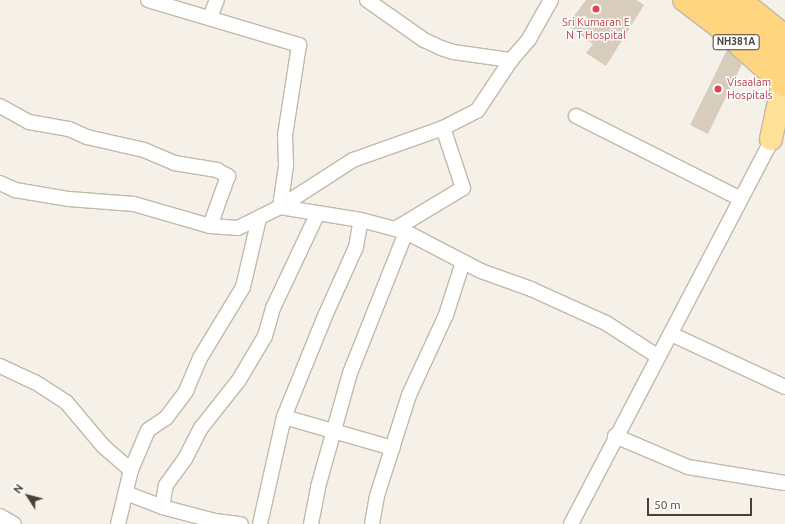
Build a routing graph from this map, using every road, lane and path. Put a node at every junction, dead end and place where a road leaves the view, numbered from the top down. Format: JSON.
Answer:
{"nodes":[{"id":1,"x":148,"y":0,"type":"edge"},
{"id":2,"x":217,"y":0,"type":"edge"},
{"id":3,"x":367,"y":0,"type":"edge"},
{"id":4,"x":551,"y":0,"type":"edge"},
{"id":5,"x":684,"y":0,"type":"edge"},
{"id":6,"x":714,"y":0,"type":"edge"},
{"id":7,"x":740,"y":0,"type":"edge"},
{"id":8,"x":210,"y":17,"type":"junction"},
{"id":9,"x":785,"y":36,"type":"edge"},
{"id":10,"x":511,"y":60,"type":"junction"},
{"id":11,"x":784,"y":76,"type":"edge"},
{"id":12,"x":0,"y":106,"type":"edge"},
{"id":13,"x":576,"y":116,"type":"dead end"},
{"id":14,"x":785,"y":117,"type":"edge"},
{"id":15,"x":443,"y":128,"type":"junction"},
{"id":16,"x":778,"y":133,"type":"edge"},
{"id":17,"x":0,"y":183,"type":"edge"},
{"id":18,"x":739,"y":198,"type":"junction"},
{"id":19,"x":280,"y":207,"type":"junction"},
{"id":20,"x":318,"y":213,"type":"junction"},
{"id":21,"x":258,"y":218,"type":"junction"},
{"id":22,"x":361,"y":220,"type":"junction"},
{"id":23,"x":210,"y":226,"type":"junction"},
{"id":24,"x":400,"y":231,"type":"junction"},
{"id":25,"x":463,"y":262,"type":"junction"},
{"id":26,"x":671,"y":334,"type":"junction"},
{"id":27,"x":657,"y":356,"type":"junction"},
{"id":28,"x":0,"y":366,"type":"edge"},
{"id":29,"x":785,"y":387,"type":"edge"},
{"id":30,"x":284,"y":416,"type":"junction"},
{"id":31,"x":335,"y":432,"type":"junction"},
{"id":32,"x":615,"y":436,"type":"junction"},
{"id":33,"x":393,"y":448,"type":"junction"},
{"id":34,"x":131,"y":470,"type":"junction"},
{"id":35,"x":785,"y":483,"type":"edge"},
{"id":36,"x":126,"y":493,"type":"junction"},
{"id":37,"x":162,"y":507,"type":"junction"},
{"id":38,"x":0,"y":516,"type":"edge"},
{"id":39,"x":14,"y":524,"type":"edge"},
{"id":40,"x":118,"y":524,"type":"edge"},
{"id":41,"x":241,"y":524,"type":"edge"},
{"id":42,"x":260,"y":524,"type":"edge"},
{"id":43,"x":311,"y":524,"type":"edge"},
{"id":44,"x":372,"y":524,"type":"edge"},
{"id":45,"x":571,"y":524,"type":"edge"}],
"edges":[{"from":1,"to":8,"type":"street"},
{"from":2,"to":8,"type":"street"},
{"from":3,"to":10,"type":"street"},
{"from":4,"to":10,"type":"street"},
{"from":5,"to":11,"type":"highway","number":"NH381A"},
{"from":6,"to":11,"type":"highway"},
{"from":7,"to":9,"type":"highway","number":"NH381A"},
{"from":8,"to":19,"type":"street"},
{"from":10,"to":15,"type":"street"},
{"from":11,"to":16,"type":"main road"},
{"from":12,"to":23,"type":"street"},
{"from":13,"to":18,"type":"street"},
{"from":14,"to":16,"type":"street"},
{"from":15,"to":19,"type":"street"},
{"from":15,"to":24,"type":"street"},
{"from":16,"to":18,"type":"street"},
{"from":17,"to":23,"type":"street"},
{"from":18,"to":26,"type":"street"},
{"from":19,"to":20,"type":"street"},
{"from":19,"to":21,"type":"street"},
{"from":20,"to":22,"type":"street"},
{"from":20,"to":37,"type":"street"},
{"from":21,"to":23,"type":"street"},
{"from":21,"to":34,"type":"street"},
{"from":22,"to":24,"type":"street"},
{"from":22,"to":30,"type":"street"},
{"from":24,"to":25,"type":"street"},
{"from":24,"to":31,"type":"street"},
{"from":25,"to":27,"type":"street"},
{"from":25,"to":33,"type":"street"},
{"from":26,"to":27,"type":"street"},
{"from":26,"to":29,"type":"street"},
{"from":27,"to":32,"type":"street"},
{"from":28,"to":34,"type":"street"},
{"from":30,"to":31,"type":"street"},
{"from":30,"to":42,"type":"street"},
{"from":31,"to":33,"type":"street"},
{"from":31,"to":43,"type":"street"},
{"from":32,"to":35,"type":"street"},
{"from":32,"to":45,"type":"street"},
{"from":33,"to":44,"type":"street"},
{"from":34,"to":36,"type":"street"},
{"from":36,"to":37,"type":"street"},
{"from":36,"to":40,"type":"street"},
{"from":37,"to":41,"type":"street"},
{"from":38,"to":39,"type":"street"}]}
